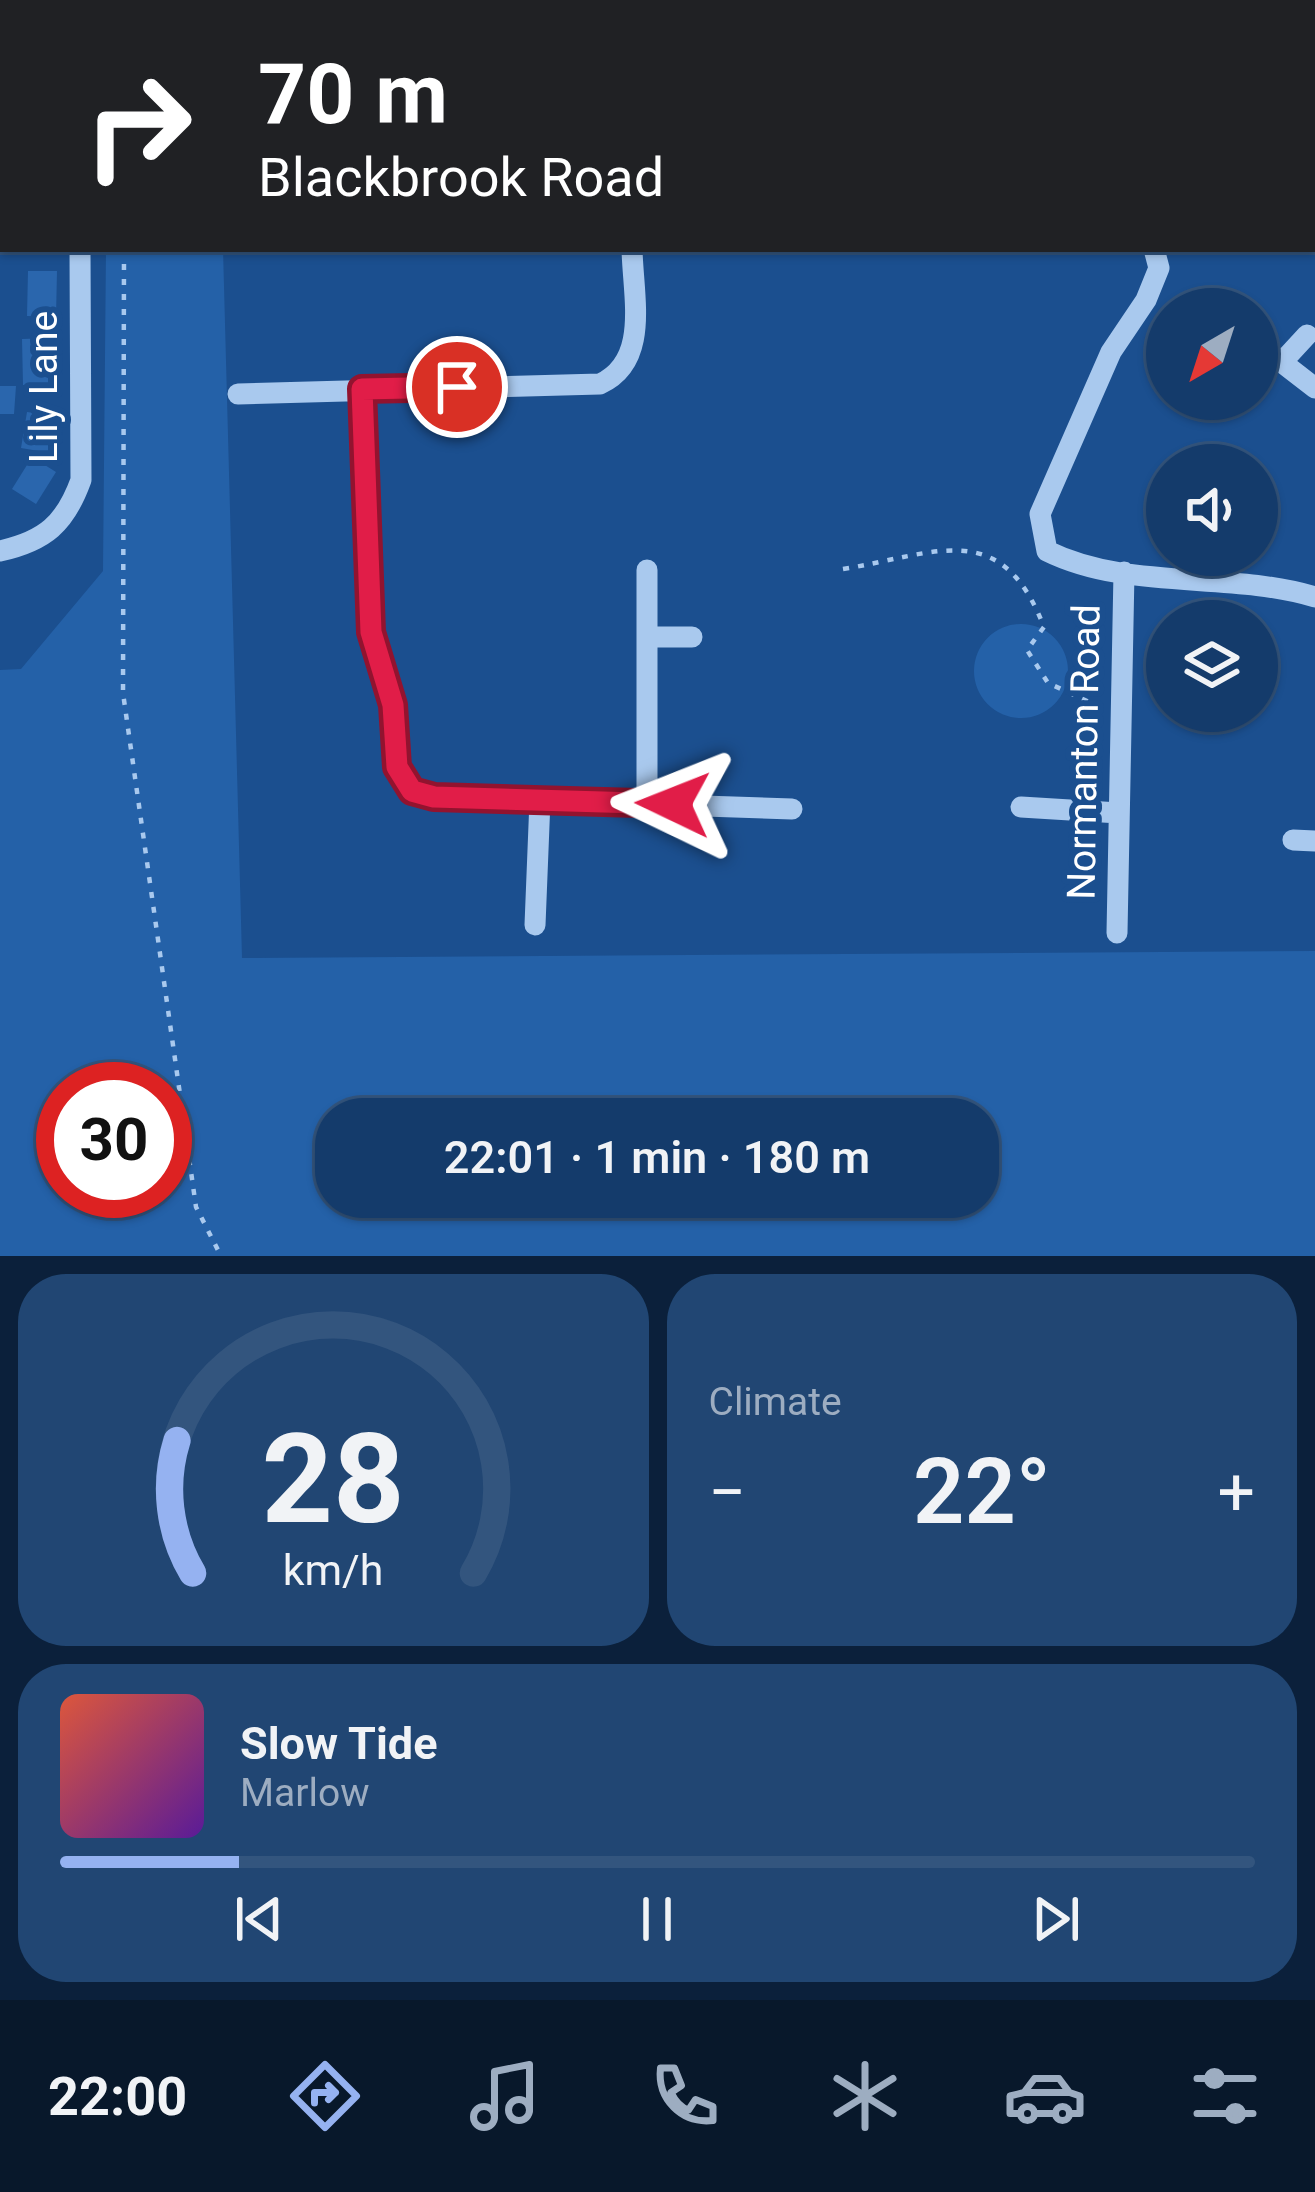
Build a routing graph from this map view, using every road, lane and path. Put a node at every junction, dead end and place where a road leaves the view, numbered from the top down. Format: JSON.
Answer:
{"nodes":[{"id":1,"x":80,"y":252,"type":"edge"},
{"id":2,"x":124,"y":252,"type":"edge"},
{"id":3,"x":632,"y":252,"type":"edge"},
{"id":4,"x":1155,"y":252,"type":"edge"},
{"id":5,"x":1151,"y":288,"type":"edge"},
{"id":6,"x":1146,"y":300,"type":"edge"},
{"id":7,"x":1306,"y":335,"type":"dead end"},
{"id":8,"x":1278,"y":358,"type":"edge"},
{"id":9,"x":1283,"y":361,"type":"junction"},
{"id":10,"x":1315,"y":388,"type":"edge"},
{"id":11,"x":362,"y":389,"type":"junction"},
{"id":12,"x":238,"y":394,"type":"dead end"},
{"id":13,"x":0,"y":551,"type":"edge"},
{"id":14,"x":843,"y":569,"type":"dead end"},
{"id":15,"x":646,"y":570,"type":"dead end"},
{"id":16,"x":1124,"y":572,"type":"junction"},
{"id":17,"x":1315,"y":597,"type":"edge"},
{"id":18,"x":692,"y":637,"type":"dead end"},
{"id":19,"x":647,"y":638,"type":"junction"},
{"id":20,"x":1121,"y":711,"type":"junction"},
{"id":21,"x":540,"y":800,"type":"junction"},
{"id":22,"x":647,"y":804,"type":"junction"},
{"id":23,"x":1021,"y":807,"type":"dead end"},
{"id":24,"x":792,"y":809,"type":"dead end"},
{"id":25,"x":1119,"y":813,"type":"junction"},
{"id":26,"x":535,"y":925,"type":"dead end"},
{"id":27,"x":1117,"y":933,"type":"dead end"},
{"id":28,"x":221,"y":1256,"type":"edge"}],
"edges":[{"from":1,"to":13,"type":"street","name":"Lily Lane"},
{"from":2,"to":28,"type":"path"},
{"from":3,"to":11,"type":"street"},
{"from":4,"to":5,"type":"street"},
{"from":6,"to":16,"type":"street"},
{"from":7,"to":9,"type":"street"},
{"from":8,"to":9,"type":"street"},
{"from":9,"to":10,"type":"street"},
{"from":11,"to":12,"type":"street"},
{"from":11,"to":21,"type":"street"},
{"from":14,"to":20,"type":"path"},
{"from":15,"to":19,"type":"street"},
{"from":16,"to":17,"type":"street"},
{"from":16,"to":20,"type":"street","name":"Normanton Road"},
{"from":18,"to":19,"type":"street"},
{"from":19,"to":22,"type":"street"},
{"from":20,"to":25,"type":"street","name":"Normanton Road"},
{"from":21,"to":22,"type":"street"},
{"from":21,"to":26,"type":"street"},
{"from":22,"to":24,"type":"street"},
{"from":23,"to":25,"type":"street"},
{"from":25,"to":27,"type":"street","name":"Normanton Road"}]}
